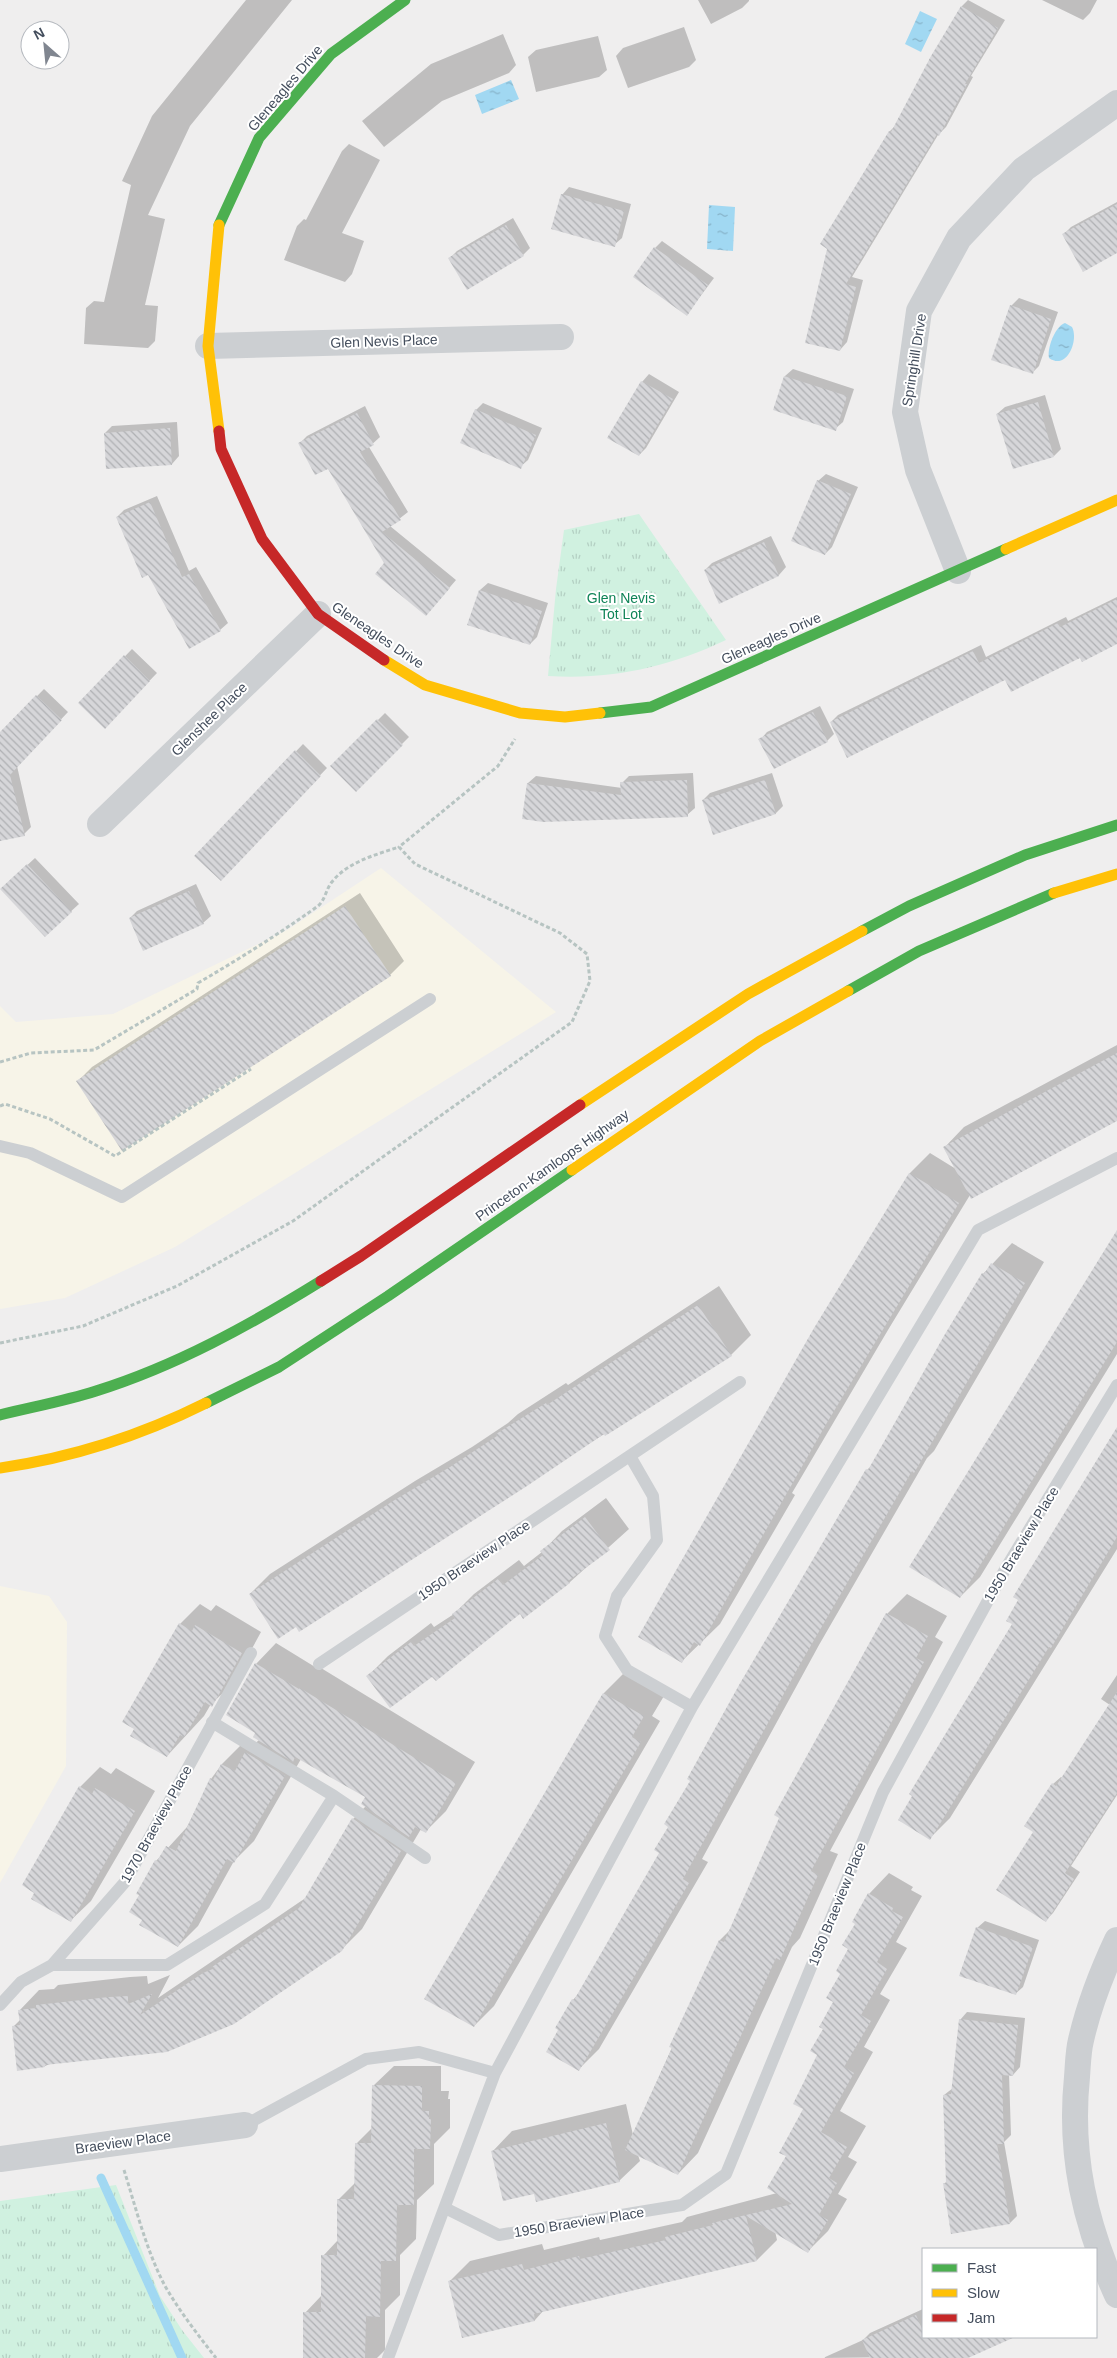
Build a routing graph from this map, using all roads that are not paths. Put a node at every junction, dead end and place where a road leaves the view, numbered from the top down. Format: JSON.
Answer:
{"nodes":[{"id":1,"x":405,"y":0,"type":"edge"},
{"id":2,"x":1117,"y":103,"type":"edge"},
{"id":3,"x":561,"y":337,"type":"dead end"},
{"id":4,"x":208,"y":346,"type":"junction"},
{"id":5,"x":1117,"y":500,"type":"edge"},
{"id":6,"x":958,"y":571,"type":"junction"},
{"id":7,"x":318,"y":614,"type":"junction"},
{"id":8,"x":100,"y":824,"type":"dead end"},
{"id":9,"x":1117,"y":825,"type":"edge"},
{"id":10,"x":1117,"y":874,"type":"edge"},
{"id":11,"x":430,"y":999,"type":"dead end"},
{"id":12,"x":0,"y":1146,"type":"edge"},
{"id":13,"x":1117,"y":1158,"type":"edge"},
{"id":14,"x":740,"y":1382,"type":"dead end"},
{"id":15,"x":1117,"y":1385,"type":"edge"},
{"id":16,"x":0,"y":1415,"type":"edge"},
{"id":17,"x":630,"y":1456,"type":"junction"},
{"id":18,"x":0,"y":1468,"type":"edge"},
{"id":19,"x":251,"y":1653,"type":"dead end"},
{"id":20,"x":319,"y":1664,"type":"dead end"},
{"id":21,"x":692,"y":1707,"type":"junction"},
{"id":22,"x":212,"y":1722,"type":"junction"},
{"id":23,"x":334,"y":1796,"type":"junction"},
{"id":24,"x":426,"y":1858,"type":"dead end"},
{"id":25,"x":1117,"y":1940,"type":"edge"},
{"id":26,"x":52,"y":1965,"type":"junction"},
{"id":27,"x":0,"y":2005,"type":"edge"},
{"id":28,"x":495,"y":2073,"type":"junction"},
{"id":29,"x":245,"y":2124,"type":"joint"},
{"id":30,"x":0,"y":2159,"type":"edge"},
{"id":31,"x":445,"y":2208,"type":"junction"},
{"id":32,"x":1117,"y":2295,"type":"edge"},
{"id":33,"x":388,"y":2358,"type":"edge"}],
"edges":[{"from":1,"to":4,"type":"main road","name":"Gleneagles Drive"},
{"from":2,"to":6,"type":"street","name":"Springhill Drive"},
{"from":3,"to":4,"type":"street","name":"Glen Nevis Place"},
{"from":4,"to":7,"type":"main road","name":"Gleneagles Drive"},
{"from":5,"to":6,"type":"main road","name":"Gleneagles Drive"},
{"from":6,"to":7,"type":"main road","name":"Gleneagles Drive"},
{"from":7,"to":8,"type":"street","name":"Glenshee Place"},
{"from":9,"to":16,"type":"main road"},
{"from":10,"to":18,"type":"main road","name":"Princeton-Kamloops Highway"},
{"from":11,"to":12,"type":"lane"},
{"from":13,"to":21,"type":"lane"},
{"from":14,"to":17,"type":"lane","name":"1950 Braeview Place"},
{"from":15,"to":31,"type":"lane","name":"1950 Braeview Place"},
{"from":17,"to":20,"type":"lane","name":"1950 Braeview Place"},
{"from":17,"to":21,"type":"lane"},
{"from":19,"to":22,"type":"lane","name":"1970 Braeview Place"},
{"from":21,"to":28,"type":"lane"},
{"from":22,"to":23,"type":"lane"},
{"from":22,"to":26,"type":"lane","name":"1970 Braeview Place"},
{"from":23,"to":24,"type":"lane"},
{"from":23,"to":26,"type":"lane","name":"1970 Braeview Place"},
{"from":25,"to":32,"type":"street"},
{"from":26,"to":27,"type":"lane","name":"1970 Braeview Place"},
{"from":28,"to":29,"type":"lane"},
{"from":28,"to":31,"type":"lane"},
{"from":29,"to":30,"type":"street","name":"Braeview Place"},
{"from":31,"to":33,"type":"lane"}]}
